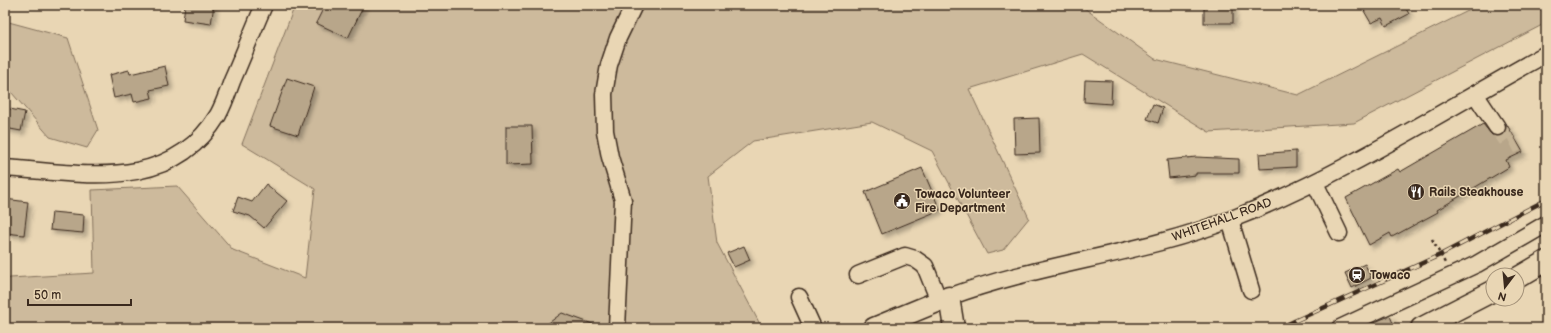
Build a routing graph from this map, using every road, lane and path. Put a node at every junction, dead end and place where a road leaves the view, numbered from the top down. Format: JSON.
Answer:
{"nodes":[{"id":1,"x":264,"y":5,"type":"edge"},
{"id":2,"x":634,"y":5,"type":"edge"},
{"id":3,"x":1546,"y":54,"type":"edge"},
{"id":4,"x":1475,"y":94,"type":"junction"},
{"id":5,"x":1497,"y":127,"type":"tunnel mouth"},
{"id":6,"x":5,"y":168,"type":"edge"},
{"id":7,"x":1315,"y":183,"type":"junction"},
{"id":8,"x":1230,"y":220,"type":"junction"},
{"id":9,"x":1546,"y":224,"type":"edge"},
{"id":10,"x":1340,"y":233,"type":"dead end"},
{"id":11,"x":1432,"y":239,"type":"dead end"},
{"id":12,"x":1546,"y":261,"type":"edge"},
{"id":13,"x":1444,"y":262,"type":"dead end"},
{"id":14,"x":1525,"y":273,"type":"edge"},
{"id":15,"x":858,"y":275,"type":"dead end"},
{"id":16,"x":1252,"y":290,"type":"dead end"},
{"id":17,"x":1485,"y":295,"type":"edge"},
{"id":18,"x":799,"y":297,"type":"dead end"},
{"id":19,"x":944,"y":299,"type":"junction"},
{"id":20,"x":617,"y":328,"type":"edge"},
{"id":21,"x":813,"y":328,"type":"edge"},
{"id":22,"x":874,"y":328,"type":"edge"},
{"id":23,"x":954,"y":328,"type":"edge"},
{"id":24,"x":1340,"y":328,"type":"edge"},
{"id":25,"x":1421,"y":328,"type":"edge"}],
"edges":[{"from":1,"to":6,"type":"street"},
{"from":2,"to":20,"type":"street"},
{"from":3,"to":4,"type":"street","name":"WHITEHALL ROAD"},
{"from":4,"to":5,"type":"street"},
{"from":4,"to":7,"type":"street","name":"WHITEHALL ROAD"},
{"from":7,"to":8,"type":"street","name":"WHITEHALL ROAD"},
{"from":7,"to":10,"type":"street"},
{"from":8,"to":16,"type":"street"},
{"from":8,"to":19,"type":"street","name":"WHITEHALL ROAD"},
{"from":9,"to":24,"type":"street"},
{"from":11,"to":13,"type":"path"},
{"from":12,"to":14,"type":"main road"},
{"from":15,"to":19,"type":"street"},
{"from":17,"to":25,"type":"main road"},
{"from":18,"to":21,"type":"street"},
{"from":19,"to":22,"type":"main road","name":"WHITEHALL ROAD"},
{"from":19,"to":23,"type":"main road"}]}
